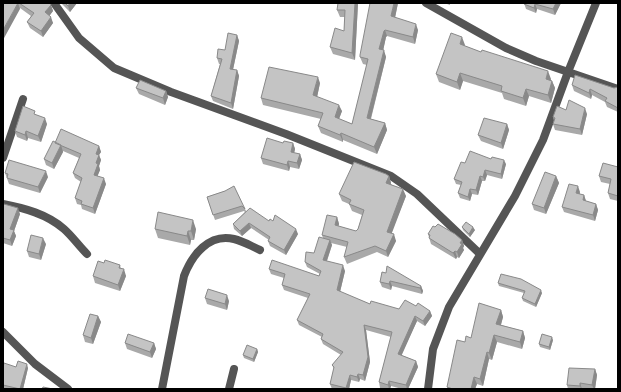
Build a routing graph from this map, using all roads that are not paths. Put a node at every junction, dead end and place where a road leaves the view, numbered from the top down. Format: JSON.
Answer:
{"nodes":[{"id":1,"x":54,"y":3,"type":"edge"},
{"id":2,"x":426,"y":3,"type":"edge"},
{"id":3,"x":596,"y":3,"type":"edge"},
{"id":4,"x":568,"y":72,"type":"junction"},
{"id":5,"x":618,"y":88,"type":"edge"},
{"id":6,"x":23,"y":99,"type":"dead end"},
{"id":7,"x":3,"y":158,"type":"edge"},
{"id":8,"x":3,"y":204,"type":"edge"},
{"id":9,"x":260,"y":250,"type":"dead end"},
{"id":10,"x":87,"y":254,"type":"dead end"},
{"id":11,"x":480,"y":254,"type":"junction"},
{"id":12,"x":3,"y":332,"type":"edge"},
{"id":13,"x":234,"y":369,"type":"dead end"},
{"id":14,"x":68,"y":389,"type":"edge"},
{"id":15,"x":162,"y":389,"type":"edge"},
{"id":16,"x":229,"y":389,"type":"edge"},
{"id":17,"x":428,"y":389,"type":"edge"}],
"edges":[{"from":1,"to":11,"type":"street"},
{"from":2,"to":4,"type":"street"},
{"from":3,"to":4,"type":"street"},
{"from":4,"to":5,"type":"street"},
{"from":4,"to":11,"type":"street"},
{"from":6,"to":7,"type":"street"},
{"from":8,"to":10,"type":"street"},
{"from":9,"to":15,"type":"street"},
{"from":11,"to":17,"type":"street"},
{"from":12,"to":14,"type":"street"},
{"from":13,"to":16,"type":"street"}]}
